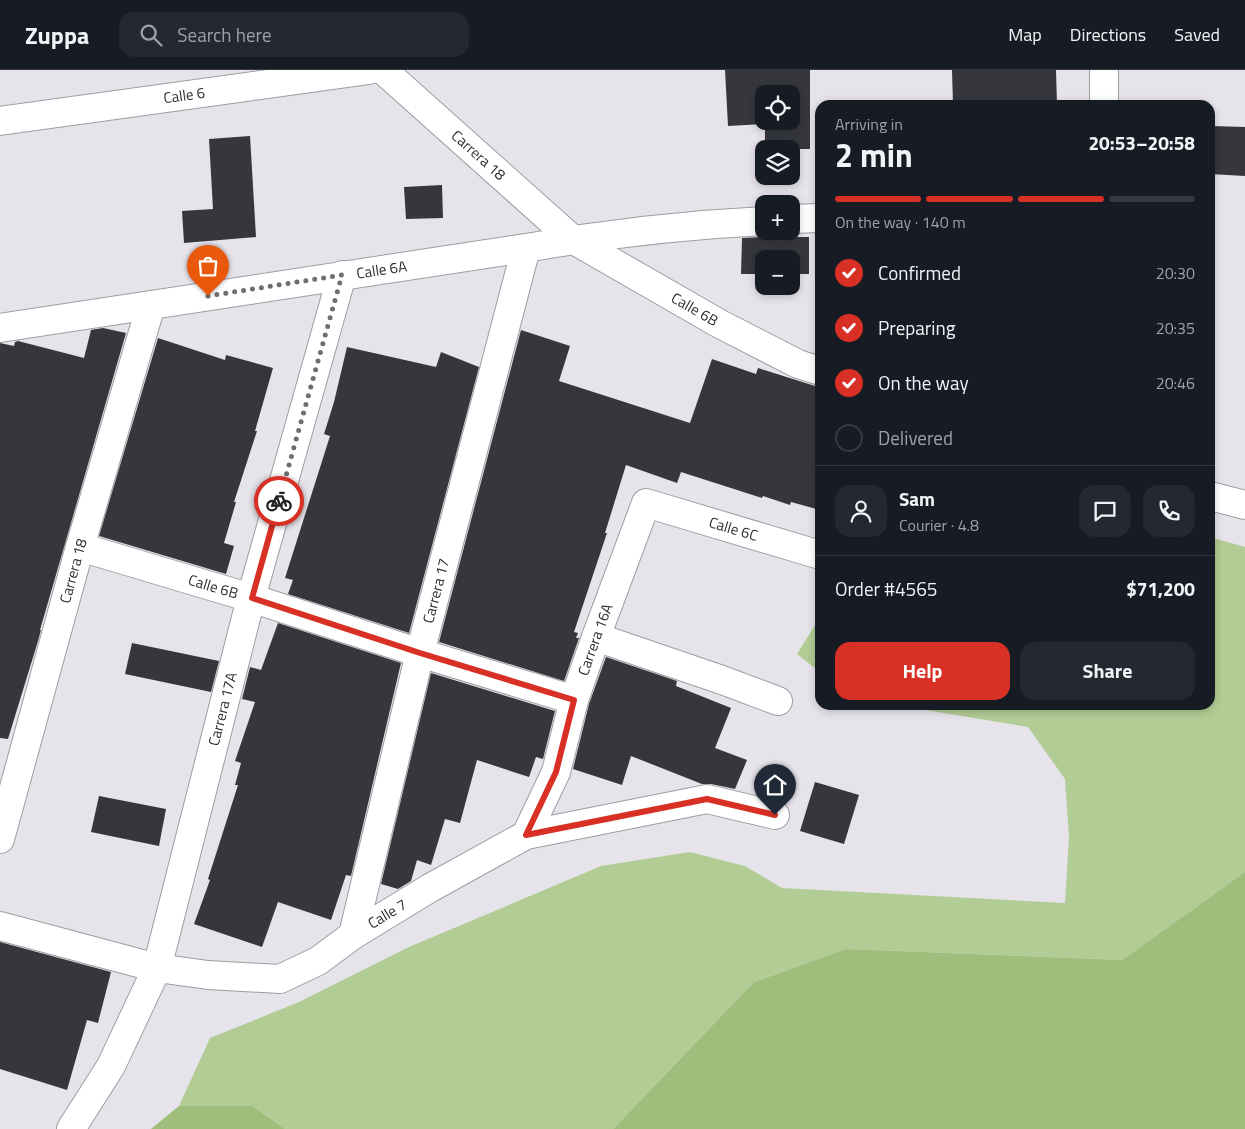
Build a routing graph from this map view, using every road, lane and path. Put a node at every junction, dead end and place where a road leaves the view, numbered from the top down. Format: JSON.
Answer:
{"nodes":[{"id":1,"x":369,"y":70,"type":"edge"},
{"id":2,"x":383,"y":70,"type":"edge"},
{"id":3,"x":1104,"y":70,"type":"edge"},
{"id":4,"x":1104,"y":100,"type":"edge"},
{"id":5,"x":0,"y":121,"type":"edge"},
{"id":6,"x":815,"y":218,"type":"edge"},
{"id":7,"x":800,"y":219,"type":"edge"},
{"id":8,"x":755,"y":222,"type":"edge"},
{"id":9,"x":572,"y":240,"type":"junction"},
{"id":10,"x":526,"y":248,"type":"junction"},
{"id":11,"x":342,"y":275,"type":"junction"},
{"id":12,"x":150,"y":304,"type":"junction"},
{"id":13,"x":0,"y":328,"type":"edge"},
{"id":14,"x":815,"y":369,"type":"edge"},
{"id":15,"x":1215,"y":497,"type":"edge"},
{"id":16,"x":646,"y":503,"type":"joint"},
{"id":17,"x":1245,"y":505,"type":"edge"},
{"id":18,"x":80,"y":547,"type":"junction"},
{"id":19,"x":815,"y":554,"type":"edge"},
{"id":20,"x":252,"y":598,"type":"junction"},
{"id":21,"x":596,"y":637,"type":"junction"},
{"id":22,"x":420,"y":653,"type":"junction"},
{"id":23,"x":574,"y":700,"type":"junction"},
{"id":24,"x":778,"y":701,"type":"dead end"},
{"id":25,"x":775,"y":815,"type":"dead end"},
{"id":26,"x":526,"y":835,"type":"junction"},
{"id":27,"x":0,"y":840,"type":"edge"},
{"id":28,"x":0,"y":926,"type":"edge"},
{"id":29,"x":353,"y":935,"type":"junction"},
{"id":30,"x":157,"y":968,"type":"junction"},
{"id":31,"x":71,"y":1129,"type":"edge"}],
"edges":[{"from":1,"to":5,"type":"street","name":"Calle 6"},
{"from":2,"to":9,"type":"street","name":"Carrera 18"},
{"from":3,"to":4,"type":"street"},
{"from":6,"to":7,"type":"street"},
{"from":8,"to":9,"type":"street","name":"Calle 6A"},
{"from":9,"to":10,"type":"street","name":"Calle 6A"},
{"from":9,"to":14,"type":"street","name":"Calle 6B"},
{"from":10,"to":11,"type":"street","name":"Calle 6A"},
{"from":10,"to":22,"type":"street","name":"Carrera 17"},
{"from":11,"to":12,"type":"street","name":"Calle 6A"},
{"from":11,"to":20,"type":"street","name":"Carrera 17A"},
{"from":12,"to":13,"type":"street","name":"Calle 6A"},
{"from":12,"to":18,"type":"street","name":"Carrera 18"},
{"from":15,"to":17,"type":"street"},
{"from":16,"to":19,"type":"street","name":"Calle 6C"},
{"from":16,"to":21,"type":"street","name":"Carrera 16A"},
{"from":18,"to":20,"type":"street","name":"Calle 6B"},
{"from":18,"to":27,"type":"street","name":"Carrera 18"},
{"from":20,"to":22,"type":"street","name":"Calle 6B"},
{"from":20,"to":30,"type":"street","name":"Carrera 17A"},
{"from":21,"to":23,"type":"street","name":"Carrera 16A"},
{"from":21,"to":24,"type":"street"},
{"from":22,"to":23,"type":"street","name":"Calle 6B"},
{"from":22,"to":29,"type":"street","name":"Carrera 17"},
{"from":23,"to":26,"type":"street","name":"Carrera 16A"},
{"from":25,"to":26,"type":"street","name":"Calle 7"},
{"from":26,"to":29,"type":"street","name":"Calle 7"},
{"from":28,"to":30,"type":"street","name":"Calle 7"},
{"from":29,"to":30,"type":"street","name":"Calle 7"},
{"from":30,"to":31,"type":"street","name":"Carrera 17A"}]}
